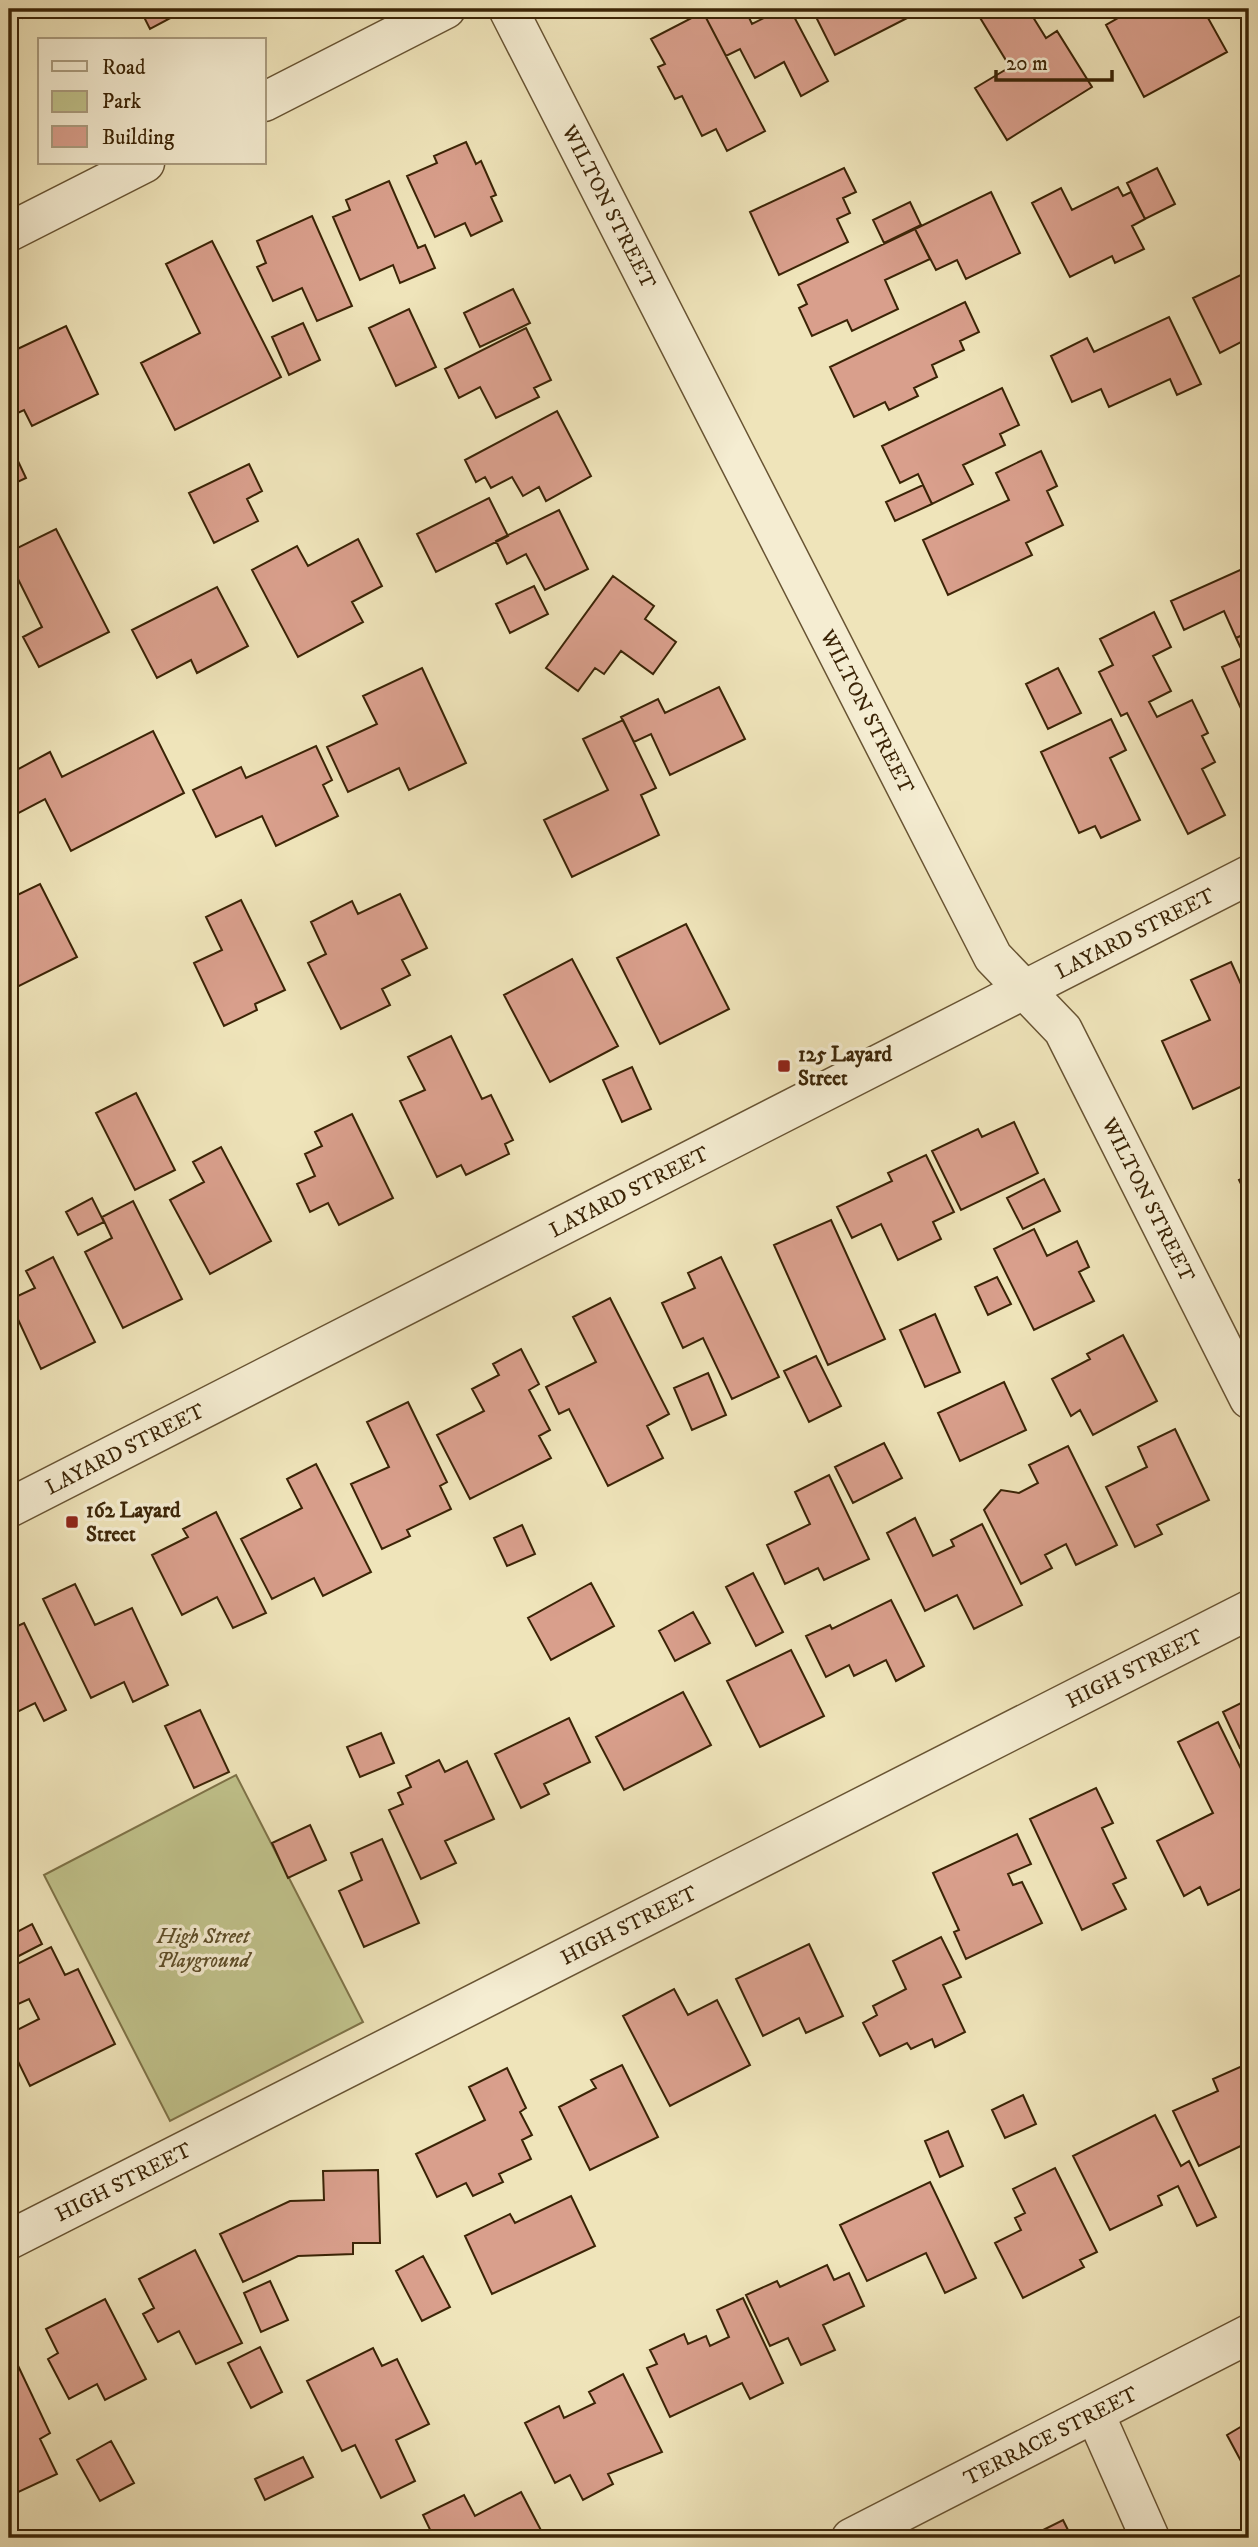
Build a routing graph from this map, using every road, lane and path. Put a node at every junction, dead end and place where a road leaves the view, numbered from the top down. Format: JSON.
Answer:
{"nodes":[{"id":1,"x":446,"y":9,"type":"edge"},
{"id":2,"x":508,"y":9,"type":"edge"},
{"id":3,"x":266,"y":101,"type":"edge"},
{"id":4,"x":143,"y":164,"type":"edge"},
{"id":5,"x":9,"y":232,"type":"edge"},
{"id":6,"x":1249,"y":876,"type":"edge"},
{"id":7,"x":1027,"y":989,"type":"junction"},
{"id":8,"x":1249,"y":1399,"type":"edge"},
{"id":9,"x":9,"y":1508,"type":"edge"},
{"id":10,"x":1249,"y":1610,"type":"edge"},
{"id":11,"x":9,"y":2240,"type":"edge"},
{"id":12,"x":1249,"y":2334,"type":"edge"},
{"id":13,"x":1095,"y":2414,"type":"junction"},
{"id":14,"x":851,"y":2538,"type":"edge"},
{"id":15,"x":1150,"y":2538,"type":"edge"}],
"edges":[{"from":1,"to":3,"type":"street"},
{"from":2,"to":7,"type":"street","name":"WILTON STREET"},
{"from":4,"to":5,"type":"street"},
{"from":6,"to":7,"type":"street","name":"LAYARD STREET"},
{"from":7,"to":8,"type":"street","name":"WILTON STREET"},
{"from":7,"to":9,"type":"street","name":"LAYARD STREET"},
{"from":10,"to":11,"type":"street","name":"HIGH STREET"},
{"from":12,"to":13,"type":"street","name":"TERRACE STREET"},
{"from":13,"to":14,"type":"street","name":"TERRACE STREET"},
{"from":13,"to":15,"type":"street"}]}
